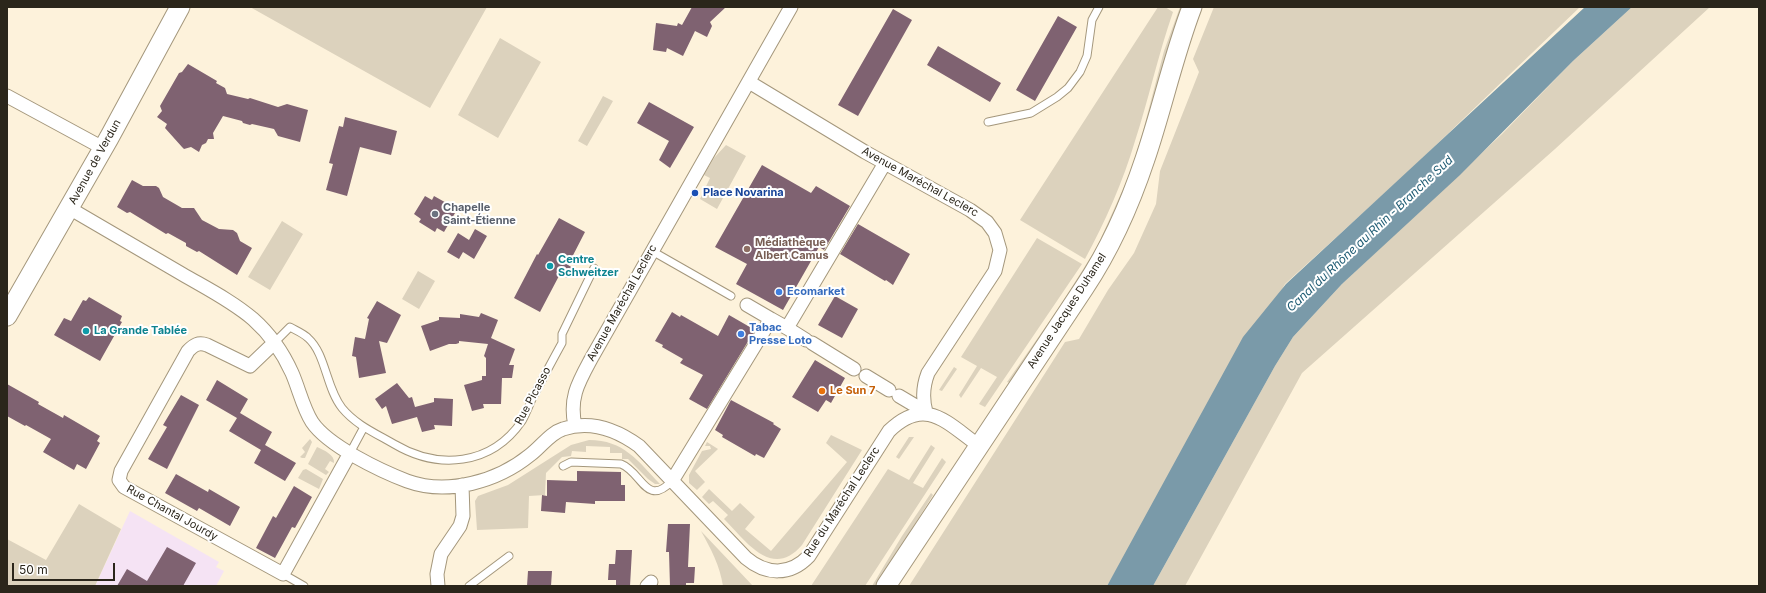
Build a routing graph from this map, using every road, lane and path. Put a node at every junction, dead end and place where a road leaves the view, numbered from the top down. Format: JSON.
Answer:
{"nodes":[{"id":1,"x":180,"y":7,"type":"edge"},
{"id":2,"x":791,"y":7,"type":"edge"},
{"id":3,"x":1099,"y":7,"type":"edge"},
{"id":4,"x":1192,"y":7,"type":"edge"},
{"id":5,"x":749,"y":82,"type":"junction"},
{"id":6,"x":7,"y":96,"type":"edge"},
{"id":7,"x":988,"y":122,"type":"dead end"},
{"id":8,"x":103,"y":148,"type":"junction"},
{"id":9,"x":885,"y":163,"type":"junction"},
{"id":10,"x":69,"y":208,"type":"junction"},
{"id":11,"x":652,"y":251,"type":"junction"},
{"id":12,"x":594,"y":268,"type":"dead end"},
{"id":13,"x":731,"y":296,"type":"dead end"},
{"id":14,"x":747,"y":305,"type":"dead end"},
{"id":15,"x":7,"y":316,"type":"edge"},
{"id":16,"x":771,"y":319,"type":"junction"},
{"id":17,"x":787,"y":328,"type":"junction"},
{"id":18,"x":274,"y":343,"type":"junction"},
{"id":19,"x":854,"y":369,"type":"dead end"},
{"id":20,"x":866,"y":376,"type":"dead end"},
{"id":21,"x":926,"y":412,"type":"junction"},
{"id":22,"x":575,"y":426,"type":"junction"},
{"id":23,"x":364,"y":427,"type":"junction"},
{"id":24,"x":978,"y":445,"type":"junction"},
{"id":25,"x":350,"y":452,"type":"junction"},
{"id":26,"x":563,"y":466,"type":"dead end"},
{"id":27,"x":672,"y":481,"type":"junction"},
{"id":28,"x":462,"y":485,"type":"junction"},
{"id":29,"x":509,"y":556,"type":"dead end"},
{"id":30,"x":283,"y":574,"type":"junction"},
{"id":31,"x":304,"y":586,"type":"edge"},
{"id":32,"x":438,"y":586,"type":"edge"},
{"id":33,"x":469,"y":586,"type":"edge"},
{"id":34,"x":886,"y":586,"type":"edge"}],
"edges":[{"from":1,"to":8,"type":"main road","name":"Avenue de Verdun"},
{"from":2,"to":5,"type":"street","name":"Avenue Maréchal Leclerc"},
{"from":3,"to":7,"type":"lane"},
{"from":4,"to":24,"type":"main road","name":"Avenue Jacques Duhamel"},
{"from":5,"to":9,"type":"street","name":"Avenue Maréchal Leclerc"},
{"from":5,"to":11,"type":"street","name":"Avenue Maréchal Leclerc"},
{"from":6,"to":8,"type":"street"},
{"from":8,"to":10,"type":"main road","name":"Avenue de Verdun"},
{"from":9,"to":17,"type":"street"},
{"from":9,"to":21,"type":"street","name":"Avenue Maréchal Leclerc"},
{"from":10,"to":15,"type":"main road","name":"Avenue de Verdun"},
{"from":10,"to":18,"type":"street","name":"Rue du Maréchal Leclerc"},
{"from":11,"to":13,"type":"lane"},
{"from":11,"to":22,"type":"street","name":"Avenue Maréchal Leclerc"},
{"from":12,"to":23,"type":"lane","name":"Rue Picasso"},
{"from":14,"to":16,"type":"street"},
{"from":16,"to":17,"type":"street"},
{"from":16,"to":27,"type":"street"},
{"from":17,"to":19,"type":"street"},
{"from":18,"to":23,"type":"lane","name":"Rue Picasso"},
{"from":18,"to":25,"type":"street","name":"Rue du Maréchal Leclerc"},
{"from":18,"to":30,"type":"street","name":"Rue Chantal Jourdy"},
{"from":20,"to":21,"type":"street"},
{"from":21,"to":24,"type":"street"},
{"from":21,"to":27,"type":"street","name":"Rue du Maréchal Leclerc"},
{"from":22,"to":27,"type":"street","name":"Rue du Maréchal Leclerc"},
{"from":22,"to":28,"type":"street","name":"Rue du Maréchal Leclerc"},
{"from":23,"to":25,"type":"lane"},
{"from":24,"to":34,"type":"main road","name":"Avenue Jacques Duhamel"},
{"from":25,"to":28,"type":"street","name":"Rue du Maréchal Leclerc"},
{"from":25,"to":30,"type":"street"},
{"from":26,"to":27,"type":"lane"},
{"from":28,"to":32,"type":"street"},
{"from":29,"to":33,"type":"lane"},
{"from":30,"to":31,"type":"lane"}]}
